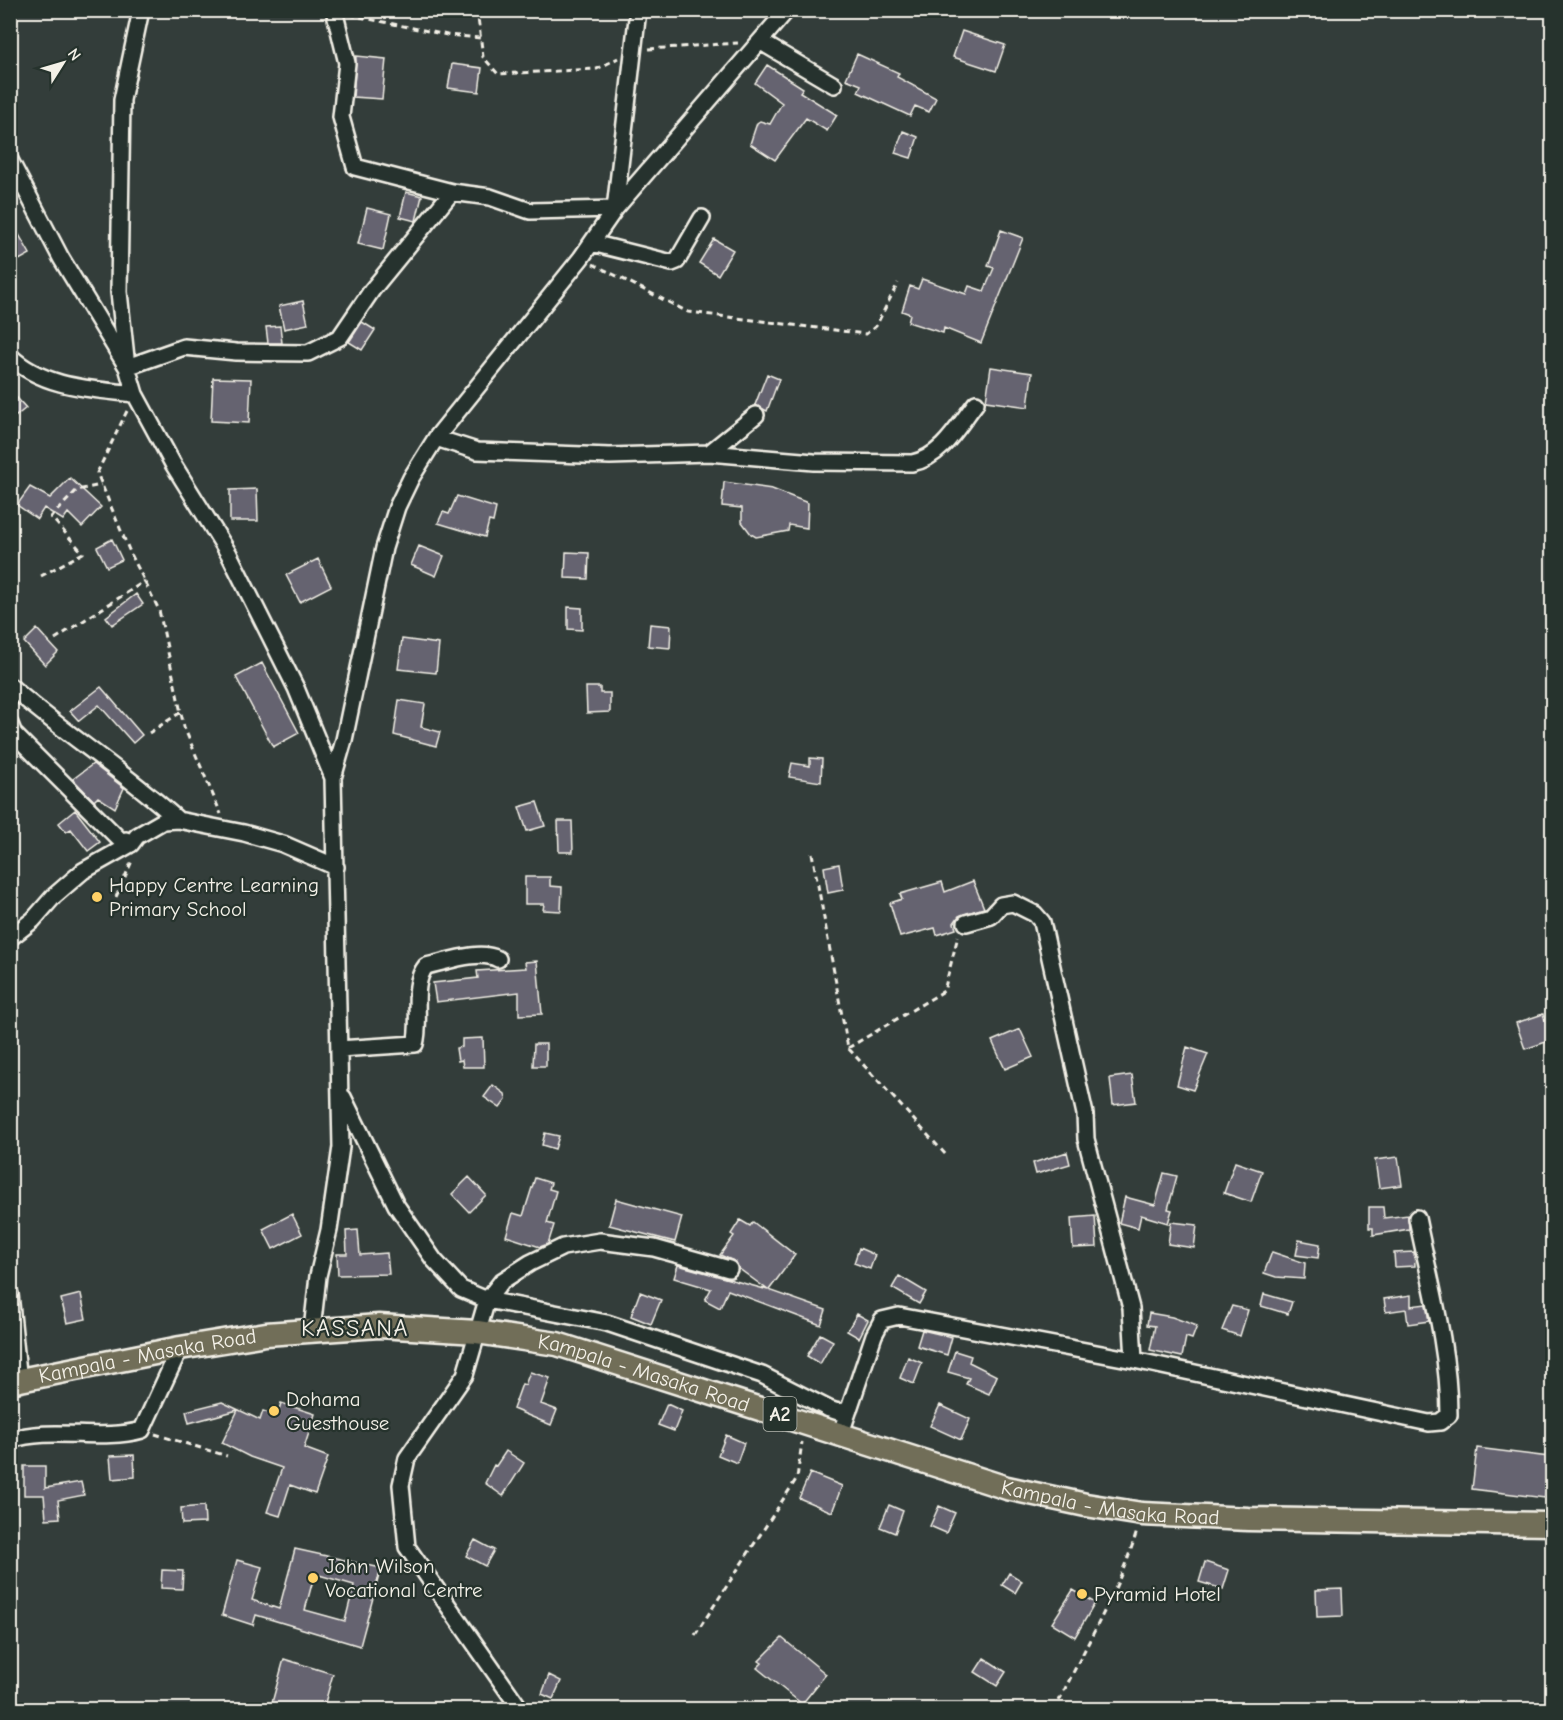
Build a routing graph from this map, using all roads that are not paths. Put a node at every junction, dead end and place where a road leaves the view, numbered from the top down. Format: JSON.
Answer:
{"nodes":[{"id":1,"x":141,"y":10,"type":"edge"},
{"id":2,"x":638,"y":10,"type":"edge"},
{"id":3,"x":787,"y":10,"type":"edge"},
{"id":4,"x":334,"y":11,"type":"edge"},
{"id":5,"x":761,"y":42,"type":"junction"},
{"id":6,"x":834,"y":85,"type":"dead end"},
{"id":7,"x":10,"y":160,"type":"edge"},
{"id":8,"x":452,"y":192,"type":"junction"},
{"id":9,"x":615,"y":209,"type":"junction"},
{"id":10,"x":702,"y":218,"type":"dead end"},
{"id":11,"x":592,"y":243,"type":"junction"},
{"id":12,"x":10,"y":356,"type":"edge"},
{"id":13,"x":127,"y":367,"type":"junction"},
{"id":14,"x":135,"y":394,"type":"junction"},
{"id":15,"x":976,"y":403,"type":"dead end"},
{"id":16,"x":756,"y":415,"type":"dead end"},
{"id":17,"x":436,"y":438,"type":"junction"},
{"id":18,"x":709,"y":453,"type":"junction"},
{"id":19,"x":10,"y":686,"type":"edge"},
{"id":20,"x":10,"y":724,"type":"edge"},
{"id":21,"x":333,"y":778,"type":"junction"},
{"id":22,"x":178,"y":820,"type":"junction"},
{"id":23,"x":131,"y":852,"type":"junction"},
{"id":24,"x":336,"y":867,"type":"junction"},
{"id":25,"x":966,"y":923,"type":"road end"},
{"id":26,"x":10,"y":938,"type":"edge"},
{"id":27,"x":498,"y":959,"type":"dead end"},
{"id":28,"x":339,"y":1049,"type":"junction"},
{"id":29,"x":341,"y":1092,"type":"junction"},
{"id":30,"x":1417,"y":1218,"type":"dead end"},
{"id":31,"x":729,"y":1269,"type":"dead end"},
{"id":32,"x":10,"y":1294,"type":"edge"},
{"id":33,"x":487,"y":1300,"type":"junction"},
{"id":34,"x":312,"y":1330,"type":"junction"},
{"id":35,"x":477,"y":1332,"type":"junction"},
{"id":36,"x":180,"y":1348,"type":"junction"},
{"id":37,"x":1134,"y":1360,"type":"junction"},
{"id":38,"x":15,"y":1382,"type":"edge"},
{"id":39,"x":849,"y":1410,"type":"junction"},
{"id":40,"x":841,"y":1433,"type":"junction"},
{"id":41,"x":10,"y":1440,"type":"edge"},
{"id":42,"x":1552,"y":1524,"type":"edge"},
{"id":43,"x":521,"y":1710,"type":"edge"}],
"edges":[{"from":1,"to":13,"type":"street"},
{"from":2,"to":9,"type":"street"},
{"from":3,"to":5,"type":"street"},
{"from":4,"to":8,"type":"street"},
{"from":5,"to":6,"type":"street"},
{"from":5,"to":9,"type":"street"},
{"from":7,"to":13,"type":"street"},
{"from":8,"to":9,"type":"street"},
{"from":8,"to":13,"type":"street"},
{"from":9,"to":11,"type":"street"},
{"from":10,"to":11,"type":"street"},
{"from":11,"to":17,"type":"street"},
{"from":12,"to":14,"type":"street"},
{"from":13,"to":14,"type":"street"},
{"from":14,"to":21,"type":"street"},
{"from":15,"to":18,"type":"street"},
{"from":16,"to":18,"type":"street"},
{"from":17,"to":18,"type":"street"},
{"from":17,"to":21,"type":"street"},
{"from":19,"to":22,"type":"street"},
{"from":20,"to":23,"type":"street"},
{"from":21,"to":24,"type":"street"},
{"from":22,"to":23,"type":"street"},
{"from":22,"to":24,"type":"street"},
{"from":23,"to":26,"type":"street"},
{"from":24,"to":28,"type":"street"},
{"from":25,"to":37,"type":"street"},
{"from":27,"to":28,"type":"street"},
{"from":28,"to":29,"type":"street"},
{"from":29,"to":33,"type":"street"},
{"from":29,"to":34,"type":"street"},
{"from":30,"to":37,"type":"street"},
{"from":31,"to":33,"type":"street"},
{"from":32,"to":38,"type":"street"},
{"from":33,"to":35,"type":"street"},
{"from":33,"to":39,"type":"street"},
{"from":34,"to":35,"type":"main road","name":"Kampala - Masaka Road","number":"A2"},
{"from":34,"to":36,"type":"main road","name":"Kampala - Masaka Road","number":"A2"},
{"from":35,"to":40,"type":"main road","name":"Kampala - Masaka Road","number":"A2"},
{"from":35,"to":43,"type":"street"},
{"from":36,"to":38,"type":"main road","name":"Kampala - Masaka Road","number":"A2"},
{"from":36,"to":41,"type":"street"},
{"from":37,"to":39,"type":"street"},
{"from":39,"to":40,"type":"street"},
{"from":40,"to":42,"type":"main road","name":"Kampala - Masaka Road","number":"A2"}]}
